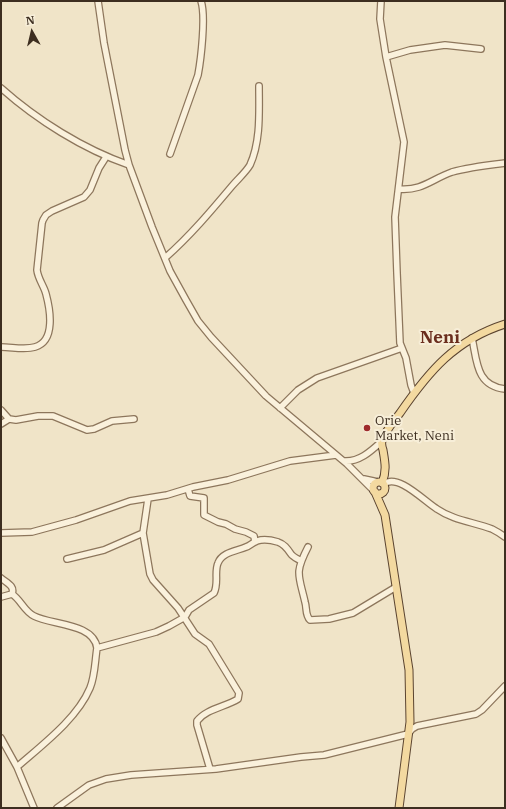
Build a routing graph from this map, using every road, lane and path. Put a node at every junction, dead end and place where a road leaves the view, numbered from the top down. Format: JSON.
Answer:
{"nodes":[{"id":1,"x":98,"y":1,"type":"edge"},
{"id":2,"x":201,"y":1,"type":"edge"},
{"id":3,"x":381,"y":1,"type":"edge"},
{"id":4,"x":481,"y":49,"type":"dead end"},
{"id":5,"x":386,"y":57,"type":"junction"},
{"id":6,"x":259,"y":86,"type":"dead end"},
{"id":7,"x":1,"y":88,"type":"edge"},
{"id":8,"x":170,"y":154,"type":"dead end"},
{"id":9,"x":106,"y":157,"type":"junction"},
{"id":10,"x":505,"y":163,"type":"edge"},
{"id":11,"x":129,"y":165,"type":"junction"},
{"id":12,"x":399,"y":189,"type":"junction"},
{"id":13,"x":165,"y":258,"type":"junction"},
{"id":14,"x":505,"y":324,"type":"edge"},
{"id":15,"x":472,"y":338,"type":"junction"},
{"id":16,"x":1,"y":346,"type":"edge"},
{"id":17,"x":402,"y":348,"type":"junction"},
{"id":18,"x":505,"y":389,"type":"edge"},
{"id":19,"x":414,"y":393,"type":"junction"},
{"id":20,"x":280,"y":408,"type":"junction"},
{"id":21,"x":1,"y":410,"type":"edge"},
{"id":22,"x":9,"y":419,"type":"junction"},
{"id":23,"x":134,"y":419,"type":"dead end"},
{"id":24,"x":1,"y":424,"type":"edge"},
{"id":25,"x":381,"y":442,"type":"junction"},
{"id":26,"x":336,"y":455,"type":"junction"},
{"id":27,"x":344,"y":461,"type":"junction"},
{"id":28,"x":364,"y":479,"type":"junction"},
{"id":29,"x":382,"y":485,"type":"junction"},
{"id":30,"x":188,"y":489,"type":"junction"},
{"id":31,"x":375,"y":491,"type":"junction"},
{"id":32,"x":148,"y":499,"type":"junction"},
{"id":33,"x":385,"y":516,"type":"junction"},
{"id":34,"x":1,"y":533,"type":"edge"},
{"id":35,"x":143,"y":533,"type":"junction"},
{"id":36,"x":505,"y":537,"type":"edge"},
{"id":37,"x":255,"y":542,"type":"junction"},
{"id":38,"x":308,"y":547,"type":"dead end"},
{"id":39,"x":67,"y":559,"type":"dead end"},
{"id":40,"x":301,"y":561,"type":"junction"},
{"id":41,"x":1,"y":578,"type":"edge"},
{"id":42,"x":396,"y":587,"type":"junction"},
{"id":43,"x":12,"y":594,"type":"junction"},
{"id":44,"x":1,"y":597,"type":"edge"},
{"id":45,"x":185,"y":618,"type":"junction"},
{"id":46,"x":97,"y":648,"type":"junction"},
{"id":47,"x":505,"y":686,"type":"edge"},
{"id":48,"x":408,"y":734,"type":"junction"},
{"id":49,"x":1,"y":738,"type":"edge"},
{"id":50,"x":17,"y":767,"type":"junction"},
{"id":51,"x":210,"y":769,"type":"junction"},
{"id":52,"x":34,"y":808,"type":"edge"},
{"id":53,"x":57,"y":808,"type":"edge"},
{"id":54,"x":399,"y":808,"type":"edge"}],
"edges":[{"from":1,"to":11,"type":"street"},
{"from":2,"to":8,"type":"street"},
{"from":3,"to":5,"type":"street"},
{"from":4,"to":5,"type":"street"},
{"from":5,"to":12,"type":"street"},
{"from":6,"to":13,"type":"street"},
{"from":7,"to":9,"type":"street"},
{"from":9,"to":11,"type":"street"},
{"from":9,"to":16,"type":"street"},
{"from":10,"to":12,"type":"street"},
{"from":11,"to":13,"type":"street"},
{"from":12,"to":17,"type":"street"},
{"from":13,"to":20,"type":"street"},
{"from":14,"to":15,"type":"main road"},
{"from":15,"to":18,"type":"street"},
{"from":15,"to":19,"type":"main road"},
{"from":17,"to":19,"type":"street"},
{"from":17,"to":20,"type":"street"},
{"from":19,"to":25,"type":"main road"},
{"from":20,"to":26,"type":"street"},
{"from":21,"to":22,"type":"street"},
{"from":22,"to":23,"type":"street"},
{"from":22,"to":24,"type":"street"},
{"from":25,"to":27,"type":"street"},
{"from":25,"to":29,"type":"main road"},
{"from":26,"to":27,"type":"street"},
{"from":26,"to":30,"type":"street"},
{"from":27,"to":28,"type":"street"},
{"from":28,"to":29,"type":"street"},
{"from":28,"to":31,"type":"street"},
{"from":29,"to":31,"type":"main road"},
{"from":29,"to":31,"type":"main road"},
{"from":29,"to":33,"type":"main road"},
{"from":29,"to":36,"type":"street"},
{"from":30,"to":32,"type":"street"},
{"from":30,"to":37,"type":"street"},
{"from":31,"to":33,"type":"main road"},
{"from":32,"to":34,"type":"street"},
{"from":32,"to":35,"type":"street"},
{"from":33,"to":42,"type":"main road"},
{"from":35,"to":39,"type":"street"},
{"from":35,"to":45,"type":"street"},
{"from":37,"to":40,"type":"street"},
{"from":37,"to":45,"type":"street"},
{"from":38,"to":40,"type":"street"},
{"from":40,"to":42,"type":"street"},
{"from":41,"to":43,"type":"street"},
{"from":42,"to":48,"type":"main road"},
{"from":43,"to":44,"type":"street"},
{"from":43,"to":46,"type":"street"},
{"from":45,"to":46,"type":"street"},
{"from":45,"to":51,"type":"street"},
{"from":46,"to":50,"type":"street"},
{"from":47,"to":48,"type":"street"},
{"from":48,"to":51,"type":"street"},
{"from":48,"to":54,"type":"main road"},
{"from":49,"to":50,"type":"street"},
{"from":50,"to":52,"type":"street"},
{"from":51,"to":53,"type":"street"}]}
